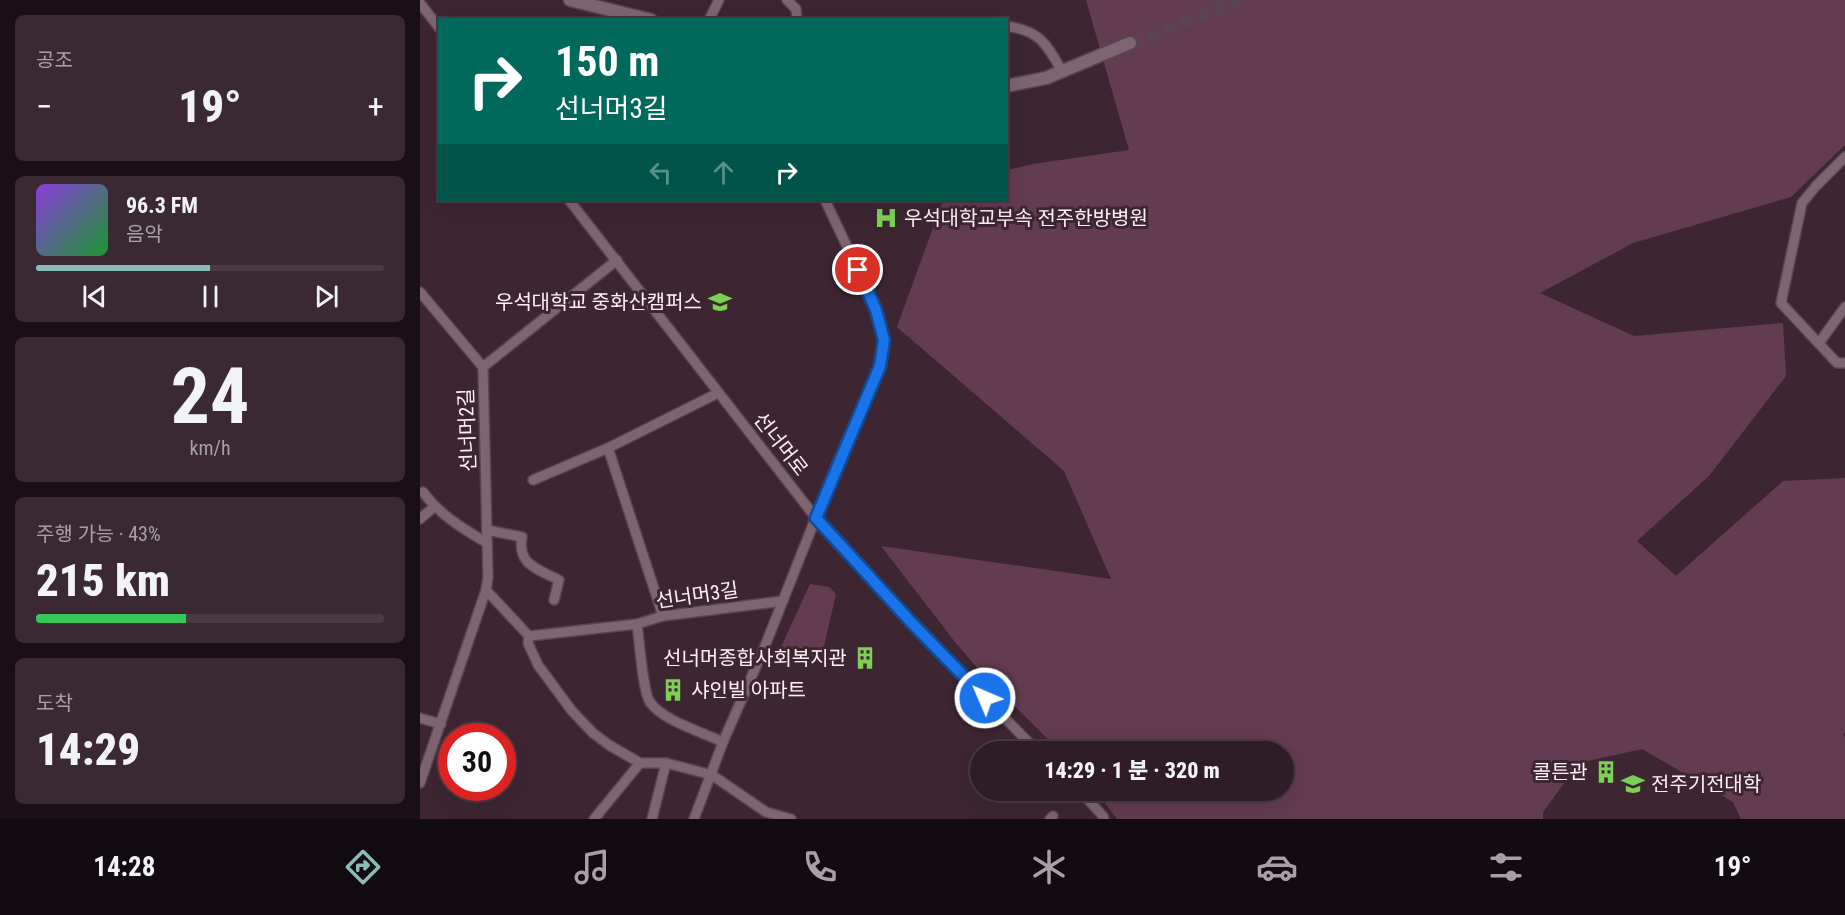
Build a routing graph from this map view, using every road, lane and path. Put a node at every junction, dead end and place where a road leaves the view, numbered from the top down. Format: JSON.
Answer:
{"nodes":[{"id":1,"x":570,"y":0,"type":"edge"},
{"id":2,"x":719,"y":0,"type":"edge"},
{"id":3,"x":787,"y":0,"type":"edge"},
{"id":4,"x":420,"y":3,"type":"edge"},
{"id":5,"x":609,"y":4,"type":"edge"},
{"id":6,"x":646,"y":18,"type":"edge"},
{"id":7,"x":710,"y":18,"type":"edge"},
{"id":8,"x":797,"y":18,"type":"edge"},
{"id":9,"x":438,"y":26,"type":"edge"},
{"id":10,"x":1008,"y":26,"type":"edge"},
{"id":11,"x":1130,"y":43,"type":"tunnel mouth"},
{"id":12,"x":1062,"y":71,"type":"junction"},
{"id":13,"x":1008,"y":86,"type":"edge"},
{"id":14,"x":1845,"y":157,"type":"edge"},
{"id":15,"x":570,"y":201,"type":"edge"},
{"id":16,"x":825,"y":201,"type":"edge"},
{"id":17,"x":617,"y":260,"type":"junction"},
{"id":18,"x":420,"y":292,"type":"edge"},
{"id":19,"x":1845,"y":307,"type":"edge"},
{"id":20,"x":1819,"y":343,"type":"junction"},
{"id":21,"x":1845,"y":363,"type":"edge"},
{"id":22,"x":483,"y":367,"type":"junction"},
{"id":23,"x":718,"y":393,"type":"junction"},
{"id":24,"x":608,"y":448,"type":"junction"},
{"id":25,"x":533,"y":480,"type":"dead end"},
{"id":26,"x":423,"y":492,"type":"dead end"},
{"id":27,"x":434,"y":507,"type":"junction"},
{"id":28,"x":816,"y":518,"type":"junction"},
{"id":29,"x":420,"y":519,"type":"edge"},
{"id":30,"x":487,"y":530,"type":"junction"},
{"id":31,"x":487,"y":543,"type":"junction"},
{"id":32,"x":486,"y":590,"type":"junction"},
{"id":33,"x":554,"y":600,"type":"dead end"},
{"id":34,"x":783,"y":601,"type":"junction"},
{"id":35,"x":663,"y":616,"type":"junction"},
{"id":36,"x":638,"y":624,"type":"junction"},
{"id":37,"x":529,"y":636,"type":"junction"},
{"id":38,"x":420,"y":718,"type":"edge"},
{"id":39,"x":438,"y":723,"type":"edge"},
{"id":40,"x":441,"y":723,"type":"edge"},
{"id":41,"x":438,"y":731,"type":"edge"},
{"id":42,"x":1027,"y":741,"type":"edge"},
{"id":43,"x":723,"y":742,"type":"junction"},
{"id":44,"x":640,"y":763,"type":"junction"},
{"id":45,"x":666,"y":764,"type":"junction"},
{"id":46,"x":422,"y":769,"type":"edge"},
{"id":47,"x":712,"y":775,"type":"junction"},
{"id":48,"x":420,"y":783,"type":"edge"},
{"id":49,"x":1089,"y":801,"type":"edge"},
{"id":50,"x":594,"y":819,"type":"edge"},
{"id":51,"x":652,"y":819,"type":"edge"},
{"id":52,"x":694,"y":819,"type":"edge"},
{"id":53,"x":791,"y":819,"type":"edge"},
{"id":54,"x":1104,"y":819,"type":"edge"}],
"edges":[{"from":1,"to":5,"type":"street"},
{"from":2,"to":7,"type":"street"},
{"from":3,"to":8,"type":"street"},
{"from":4,"to":9,"type":"street"},
{"from":5,"to":6,"type":"street"},
{"from":10,"to":12,"type":"street"},
{"from":11,"to":12,"type":"street"},
{"from":12,"to":13,"type":"street"},
{"from":14,"to":20,"type":"street"},
{"from":15,"to":17,"type":"street","name":"선너머로"},
{"from":16,"to":28,"type":"street"},
{"from":17,"to":22,"type":"street"},
{"from":17,"to":23,"type":"street","name":"선너머로"},
{"from":18,"to":22,"type":"street","name":"선너머2길"},
{"from":19,"to":20,"type":"street"},
{"from":20,"to":21,"type":"street"},
{"from":22,"to":30,"type":"street","name":"선너머2길"},
{"from":23,"to":24,"type":"street"},
{"from":23,"to":28,"type":"street","name":"선너머로"},
{"from":24,"to":25,"type":"street"},
{"from":24,"to":35,"type":"street"},
{"from":26,"to":27,"type":"street"},
{"from":27,"to":29,"type":"street"},
{"from":27,"to":31,"type":"street"},
{"from":28,"to":34,"type":"street"},
{"from":28,"to":42,"type":"street","name":"선너머로"},
{"from":30,"to":31,"type":"street","name":"선너머2길"},
{"from":30,"to":33,"type":"street"},
{"from":31,"to":32,"type":"street","name":"선너머2길"},
{"from":32,"to":37,"type":"street"},
{"from":32,"to":40,"type":"street","name":"선너머2길"},
{"from":34,"to":35,"type":"street","name":"선너머3길"},
{"from":34,"to":43,"type":"street"},
{"from":35,"to":36,"type":"street","name":"선너머3길"},
{"from":36,"to":37,"type":"street"},
{"from":36,"to":43,"type":"street","name":"선너머3길"},
{"from":37,"to":44,"type":"street"},
{"from":38,"to":39,"type":"street"},
{"from":41,"to":46,"type":"street","name":"선너머2길"},
{"from":43,"to":47,"type":"street"},
{"from":44,"to":45,"type":"street"},
{"from":44,"to":50,"type":"street"},
{"from":45,"to":47,"type":"street"},
{"from":45,"to":51,"type":"street"},
{"from":46,"to":48,"type":"street","name":"선너머2길"},
{"from":47,"to":52,"type":"street"},
{"from":47,"to":53,"type":"street"},
{"from":49,"to":54,"type":"street"}]}
